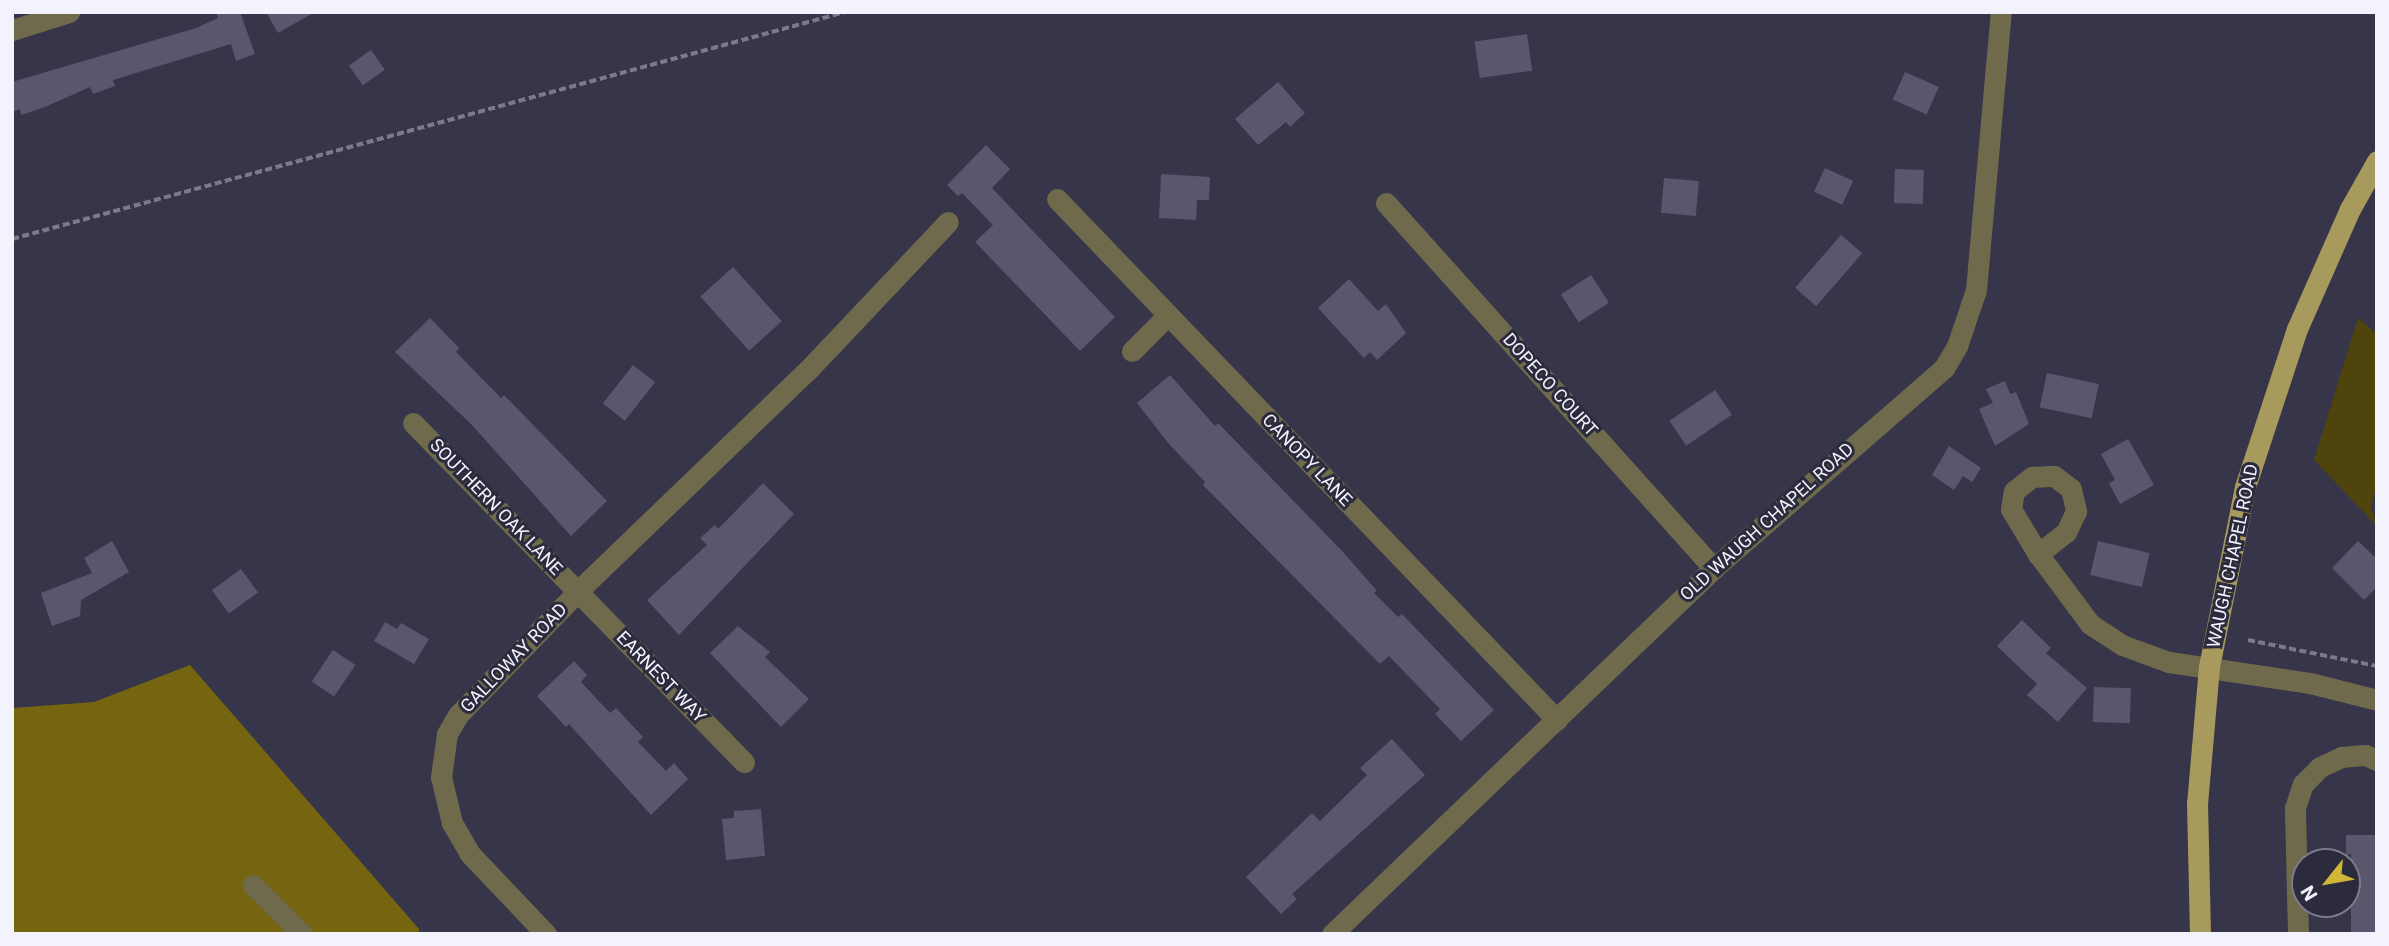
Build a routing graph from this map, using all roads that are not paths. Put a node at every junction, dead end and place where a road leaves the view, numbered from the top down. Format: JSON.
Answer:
{"nodes":[{"id":1,"x":69,"y":12,"type":"edge"},
{"id":2,"x":2001,"y":12,"type":"edge"},
{"id":3,"x":14,"y":25,"type":"edge"},
{"id":4,"x":2377,"y":161,"type":"edge"},
{"id":5,"x":1056,"y":199,"type":"dead end"},
{"id":6,"x":1386,"y":202,"type":"dead end"},
{"id":7,"x":947,"y":222,"type":"dead end"},
{"id":8,"x":1168,"y":314,"type":"junction"},
{"id":9,"x":1132,"y":351,"type":"dead end"},
{"id":10,"x":414,"y":423,"type":"dead end"},
{"id":11,"x":2038,"y":554,"type":"dead end"},
{"id":12,"x":1714,"y":568,"type":"junction"},
{"id":13,"x":578,"y":591,"type":"junction"},
{"id":14,"x":2209,"y":667,"type":"junction"},
{"id":15,"x":2377,"y":700,"type":"edge"},
{"id":16,"x":1557,"y":720,"type":"junction"},
{"id":17,"x":2377,"y":760,"type":"edge"},
{"id":18,"x":744,"y":762,"type":"dead end"},
{"id":19,"x":253,"y":885,"type":"dead end"},
{"id":20,"x":302,"y":934,"type":"edge"},
{"id":21,"x":546,"y":934,"type":"edge"},
{"id":22,"x":1332,"y":934,"type":"edge"},
{"id":23,"x":2200,"y":934,"type":"edge"},
{"id":24,"x":2298,"y":934,"type":"edge"}],
"edges":[{"from":1,"to":3,"type":"street"},
{"from":2,"to":12,"type":"street","name":"OLD WAUGH CHAPEL ROAD"},
{"from":4,"to":14,"type":"main road","name":"WAUGH CHAPEL ROAD"},
{"from":5,"to":8,"type":"street","name":"CANOPY LANE"},
{"from":6,"to":12,"type":"street","name":"DOPECO COURT"},
{"from":7,"to":13,"type":"street","name":"GALLOWAY ROAD"},
{"from":8,"to":9,"type":"street"},
{"from":8,"to":16,"type":"street","name":"CANOPY LANE"},
{"from":10,"to":13,"type":"street","name":"SOUTHERN OAK LANE"},
{"from":11,"to":14,"type":"street"},
{"from":12,"to":16,"type":"street","name":"OLD WAUGH CHAPEL ROAD"},
{"from":13,"to":18,"type":"street","name":"EARNEST WAY"},
{"from":13,"to":21,"type":"street","name":"GALLOWAY ROAD"},
{"from":14,"to":15,"type":"street"},
{"from":14,"to":23,"type":"main road","name":"WAUGH CHAPEL ROAD"},
{"from":16,"to":22,"type":"street","name":"OLD WAUGH CHAPEL ROAD"},
{"from":17,"to":24,"type":"street"},
{"from":19,"to":20,"type":"street"}]}
